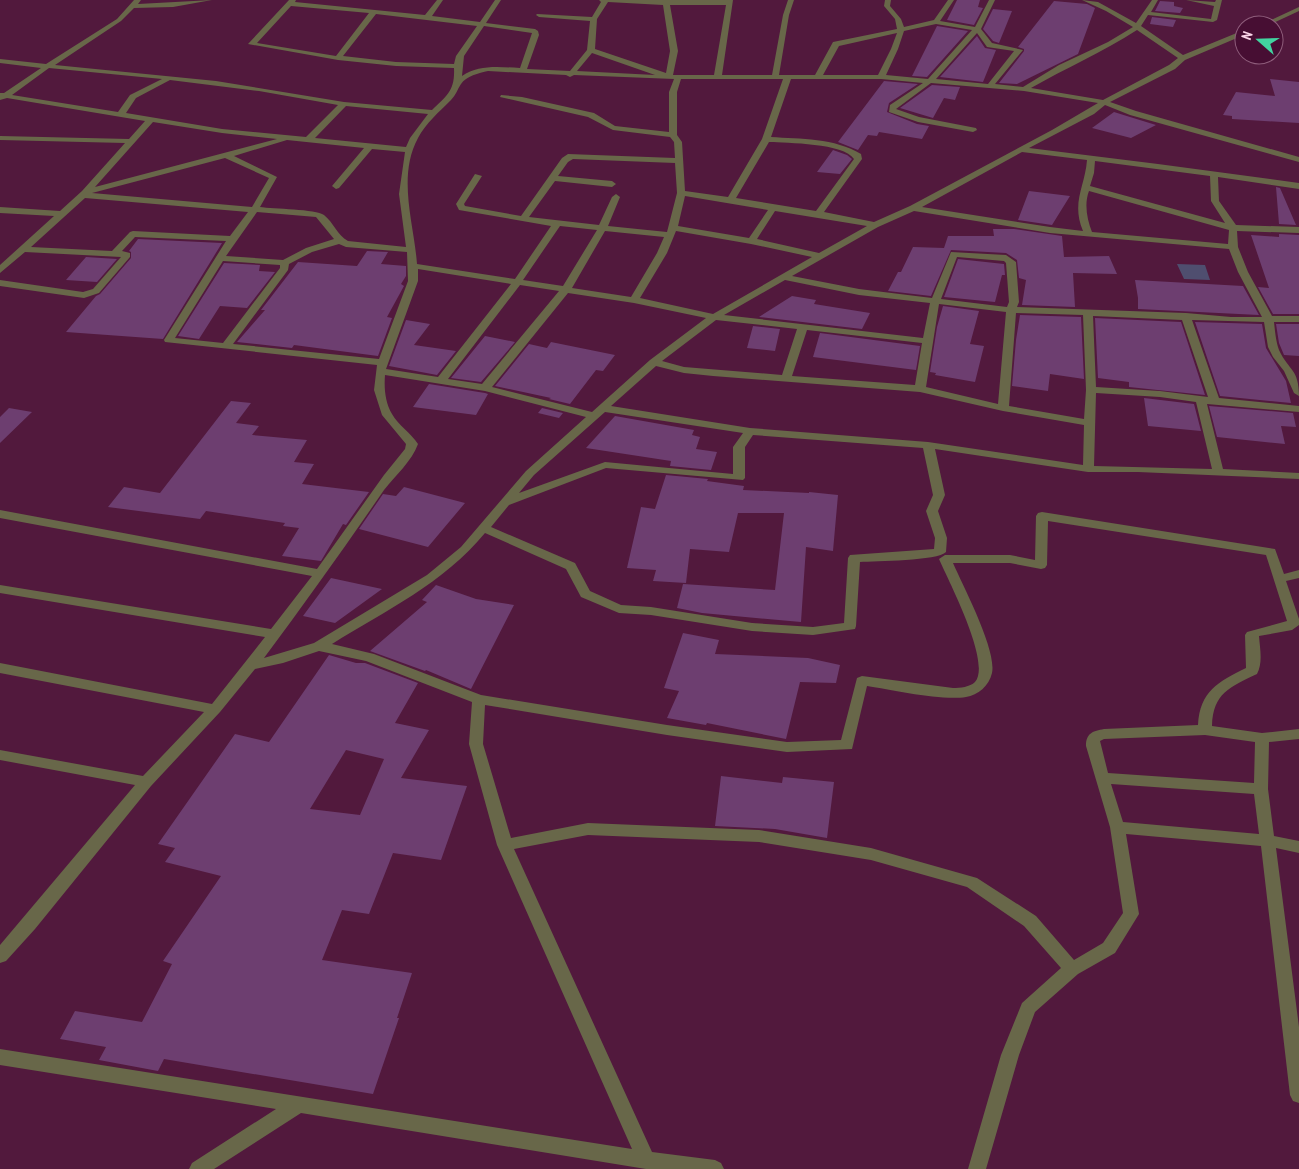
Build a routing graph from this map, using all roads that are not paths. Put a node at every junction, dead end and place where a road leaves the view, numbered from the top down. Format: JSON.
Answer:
{"nodes":[{"id":1,"x":138,"y":0,"type":"edge"},
{"id":2,"x":209,"y":0,"type":"edge"},
{"id":3,"x":440,"y":0,"type":"edge"},
{"id":4,"x":498,"y":0,"type":"edge"},
{"id":5,"x":602,"y":0,"type":"edge"},
{"id":6,"x":606,"y":0,"type":"edge"},
{"id":7,"x":790,"y":0,"type":"edge"},
{"id":8,"x":888,"y":0,"type":"edge"},
{"id":9,"x":951,"y":0,"type":"edge"},
{"id":10,"x":992,"y":0,"type":"edge"},
{"id":11,"x":1085,"y":0,"type":"edge"},
{"id":12,"x":1155,"y":0,"type":"edge"},
{"id":13,"x":1189,"y":0,"type":"edge"},
{"id":14,"x":292,"y":2,"type":"edge"},
{"id":15,"x":729,"y":2,"type":"edge"},
{"id":16,"x":1218,"y":2,"type":"edge"},
{"id":17,"x":666,"y":3,"type":"junction"},
{"id":18,"x":132,"y":6,"type":"junction"},
{"id":19,"x":1299,"y":9,"type":"edge"},
{"id":20,"x":374,"y":11,"type":"junction"},
{"id":21,"x":1145,"y":13,"type":"junction"},
{"id":22,"x":539,"y":15,"type":"dead end"},
{"id":23,"x":1284,"y":16,"type":"edge"},
{"id":24,"x":427,"y":17,"type":"junction"},
{"id":25,"x":594,"y":19,"type":"junction"},
{"id":26,"x":936,"y":22,"type":"junction"},
{"id":27,"x":481,"y":24,"type":"junction"},
{"id":28,"x":1137,"y":27,"type":"junction"},
{"id":29,"x":901,"y":29,"type":"junction"},
{"id":30,"x":977,"y":29,"type":"junction"},
{"id":31,"x":1234,"y":36,"type":"edge"},
{"id":32,"x":591,"y":50,"type":"junction"},
{"id":33,"x":338,"y":58,"type":"junction"},
{"id":34,"x":1182,"y":58,"type":"junction"},
{"id":35,"x":0,"y":61,"type":"edge"},
{"id":36,"x":49,"y":65,"type":"junction"},
{"id":37,"x":457,"y":66,"type":"junction"},
{"id":38,"x":522,"y":72,"type":"junction"},
{"id":39,"x":570,"y":74,"type":"junction"},
{"id":40,"x":718,"y":76,"type":"junction"},
{"id":41,"x":775,"y":76,"type":"junction"},
{"id":42,"x":788,"y":76,"type":"junction"},
{"id":43,"x":818,"y":76,"type":"junction"},
{"id":44,"x":674,"y":77,"type":"junction"},
{"id":45,"x":882,"y":77,"type":"junction"},
{"id":46,"x":170,"y":79,"type":"junction"},
{"id":47,"x":460,"y":80,"type":"junction"},
{"id":48,"x":930,"y":81,"type":"junction"},
{"id":49,"x":990,"y":86,"type":"junction"},
{"id":50,"x":1024,"y":89,"type":"junction"},
{"id":51,"x":2,"y":97,"type":"edge"},
{"id":52,"x":504,"y":97,"type":"dead end"},
{"id":53,"x":1104,"y":102,"type":"junction"},
{"id":54,"x":344,"y":104,"type":"junction"},
{"id":55,"x":434,"y":112,"type":"junction"},
{"id":56,"x":121,"y":115,"type":"junction"},
{"id":57,"x":151,"y":119,"type":"junction"},
{"id":58,"x":973,"y":130,"type":"dead end"},
{"id":59,"x":673,"y":135,"type":"junction"},
{"id":60,"x":292,"y":137,"type":"junction"},
{"id":61,"x":0,"y":138,"type":"edge"},
{"id":62,"x":766,"y":139,"type":"junction"},
{"id":63,"x":308,"y":140,"type":"junction"},
{"id":64,"x":132,"y":141,"type":"junction"},
{"id":65,"x":369,"y":147,"type":"junction"},
{"id":66,"x":410,"y":150,"type":"junction"},
{"id":67,"x":1022,"y":150,"type":"junction"},
{"id":68,"x":226,"y":155,"type":"junction"},
{"id":69,"x":1091,"y":159,"type":"junction"},
{"id":70,"x":1299,"y":160,"type":"edge"},
{"id":71,"x":680,"y":161,"type":"junction"},
{"id":72,"x":1214,"y":174,"type":"junction"},
{"id":73,"x":478,"y":176,"type":"dead end"},
{"id":74,"x":553,"y":178,"type":"junction"},
{"id":75,"x":612,"y":184,"type":"dead end"},
{"id":76,"x":336,"y":186,"type":"dead end"},
{"id":77,"x":1299,"y":186,"type":"edge"},
{"id":78,"x":1084,"y":187,"type":"junction"},
{"id":79,"x":681,"y":193,"type":"junction"},
{"id":80,"x":84,"y":194,"type":"junction"},
{"id":81,"x":616,"y":197,"type":"dead end"},
{"id":82,"x":731,"y":200,"type":"junction"},
{"id":83,"x":773,"y":208,"type":"junction"},
{"id":84,"x":913,"y":208,"type":"junction"},
{"id":85,"x":255,"y":209,"type":"junction"},
{"id":86,"x":0,"y":210,"type":"edge"},
{"id":87,"x":61,"y":214,"type":"junction"},
{"id":88,"x":819,"y":214,"type":"junction"},
{"id":89,"x":523,"y":219,"type":"junction"},
{"id":90,"x":557,"y":224,"type":"junction"},
{"id":91,"x":876,"y":225,"type":"junction"},
{"id":92,"x":603,"y":227,"type":"junction"},
{"id":93,"x":1233,"y":228,"type":"junction"},
{"id":94,"x":1299,"y":230,"type":"edge"},
{"id":95,"x":671,"y":231,"type":"junction"},
{"id":96,"x":1089,"y":234,"type":"junction"},
{"id":97,"x":232,"y":239,"type":"junction"},
{"id":98,"x":338,"y":241,"type":"junction"},
{"id":99,"x":751,"y":241,"type":"junction"},
{"id":100,"x":1233,"y":247,"type":"junction"},
{"id":101,"x":23,"y":249,"type":"junction"},
{"id":102,"x":410,"y":250,"type":"junction"},
{"id":103,"x":114,"y":254,"type":"junction"},
{"id":104,"x":819,"y":256,"type":"junction"},
{"id":105,"x":221,"y":258,"type":"junction"},
{"id":106,"x":284,"y":263,"type":"junction"},
{"id":107,"x":414,"y":266,"type":"junction"},
{"id":108,"x":0,"y":270,"type":"edge"},
{"id":109,"x":782,"y":277,"type":"junction"},
{"id":110,"x":518,"y":281,"type":"junction"},
{"id":111,"x":0,"y":283,"type":"edge"},
{"id":112,"x":566,"y":289,"type":"junction"},
{"id":113,"x":634,"y":300,"type":"junction"},
{"id":114,"x":935,"y":302,"type":"junction"},
{"id":115,"x":1011,"y":310,"type":"junction"},
{"id":116,"x":1088,"y":313,"type":"junction"},
{"id":117,"x":1186,"y":316,"type":"junction"},
{"id":118,"x":714,"y":317,"type":"junction"},
{"id":119,"x":1268,"y":318,"type":"junction"},
{"id":120,"x":1299,"y":319,"type":"edge"},
{"id":121,"x":803,"y":327,"type":"junction"},
{"id":122,"x":927,"y":341,"type":"junction"},
{"id":123,"x":226,"y":346,"type":"junction"},
{"id":124,"x":654,"y":362,"type":"junction"},
{"id":125,"x":382,"y":367,"type":"junction"},
{"id":126,"x":1294,"y":370,"type":"edge"},
{"id":127,"x":786,"y":379,"type":"junction"},
{"id":128,"x":441,"y":381,"type":"junction"},
{"id":129,"x":485,"y":388,"type":"junction"},
{"id":130,"x":920,"y":389,"type":"junction"},
{"id":131,"x":1091,"y":390,"type":"junction"},
{"id":132,"x":1299,"y":393,"type":"edge"},
{"id":133,"x":1200,"y":400,"type":"junction"},
{"id":134,"x":1215,"y":401,"type":"junction"},
{"id":135,"x":1003,"y":408,"type":"junction"},
{"id":136,"x":1299,"y":410,"type":"edge"},
{"id":137,"x":597,"y":412,"type":"junction"},
{"id":138,"x":1090,"y":423,"type":"junction"},
{"id":139,"x":750,"y":430,"type":"junction"},
{"id":140,"x":928,"y":445,"type":"junction"},
{"id":141,"x":1088,"y":469,"type":"junction"},
{"id":142,"x":1218,"y":472,"type":"junction"},
{"id":143,"x":1299,"y":476,"type":"edge"},
{"id":144,"x":502,"y":504,"type":"junction"},
{"id":145,"x":0,"y":514,"type":"edge"},
{"id":146,"x":483,"y":528,"type":"junction"},
{"id":147,"x":320,"y":574,"type":"junction"},
{"id":148,"x":1299,"y":574,"type":"edge"},
{"id":149,"x":1279,"y":579,"type":"junction"},
{"id":150,"x":0,"y":589,"type":"edge"},
{"id":151,"x":274,"y":634,"type":"junction"},
{"id":152,"x":319,"y":646,"type":"junction"},
{"id":153,"x":251,"y":665,"type":"junction"},
{"id":154,"x":0,"y":668,"type":"edge"},
{"id":155,"x":479,"y":700,"type":"junction"},
{"id":156,"x":215,"y":709,"type":"junction"},
{"id":157,"x":1205,"y":730,"type":"junction"},
{"id":158,"x":1299,"y":734,"type":"edge"},
{"id":159,"x":1262,"y":738,"type":"junction"},
{"id":160,"x":0,"y":755,"type":"edge"},
{"id":161,"x":1104,"y":778,"type":"junction"},
{"id":162,"x":146,"y":782,"type":"junction"},
{"id":163,"x":1261,"y":789,"type":"junction"},
{"id":164,"x":1117,"y":827,"type":"junction"},
{"id":165,"x":1268,"y":841,"type":"junction"},
{"id":166,"x":505,"y":845,"type":"junction"},
{"id":167,"x":1299,"y":847,"type":"edge"},
{"id":168,"x":0,"y":955,"type":"edge"},
{"id":169,"x":1072,"y":968,"type":"junction"},
{"id":170,"x":0,"y":1057,"type":"edge"},
{"id":171,"x":1299,"y":1089,"type":"edge"},
{"id":172,"x":298,"y":1104,"type":"junction"},
{"id":173,"x":646,"y":1160,"type":"junction"},
{"id":174,"x":198,"y":1169,"type":"edge"},
{"id":175,"x":715,"y":1169,"type":"edge"},
{"id":176,"x":977,"y":1169,"type":"edge"}],
"edges":[{"from":1,"to":18,"type":"street"},
{"from":2,"to":18,"type":"street"},
{"from":3,"to":24,"type":"street"},
{"from":4,"to":27,"type":"street"},
{"from":5,"to":6,"type":"street"},
{"from":6,"to":17,"type":"street"},
{"from":6,"to":25,"type":"street"},
{"from":7,"to":41,"type":"street"},
{"from":8,"to":29,"type":"street"},
{"from":9,"to":26,"type":"street"},
{"from":10,"to":30,"type":"street"},
{"from":11,"to":28,"type":"street"},
{"from":12,"to":21,"type":"street"},
{"from":13,"to":16,"type":"street"},
{"from":14,"to":20,"type":"street"},
{"from":14,"to":33,"type":"street"},
{"from":15,"to":17,"type":"street"},
{"from":15,"to":40,"type":"street"},
{"from":16,"to":21,"type":"street"},
{"from":17,"to":44,"type":"street"},
{"from":18,"to":36,"type":"street"},
{"from":19,"to":23,"type":"street"},
{"from":20,"to":24,"type":"street"},
{"from":20,"to":33,"type":"street"},
{"from":21,"to":28,"type":"street"},
{"from":22,"to":25,"type":"street"},
{"from":24,"to":27,"type":"street"},
{"from":25,"to":32,"type":"street"},
{"from":26,"to":29,"type":"street"},
{"from":26,"to":30,"type":"street"},
{"from":27,"to":37,"type":"street"},
{"from":27,"to":38,"type":"street"},
{"from":28,"to":34,"type":"street"},
{"from":28,"to":50,"type":"street"},
{"from":29,"to":43,"type":"street"},
{"from":29,"to":45,"type":"street"},
{"from":30,"to":48,"type":"street"},
{"from":30,"to":49,"type":"street"},
{"from":31,"to":34,"type":"street"},
{"from":32,"to":39,"type":"street"},
{"from":32,"to":44,"type":"street"},
{"from":33,"to":37,"type":"street"},
{"from":34,"to":53,"type":"street"},
{"from":35,"to":36,"type":"street"},
{"from":36,"to":46,"type":"street"},
{"from":36,"to":51,"type":"street"},
{"from":37,"to":47,"type":"street"},
{"from":38,"to":39,"type":"street"},
{"from":38,"to":47,"type":"street"},
{"from":39,"to":44,"type":"street"},
{"from":40,"to":41,"type":"street"},
{"from":40,"to":44,"type":"street"},
{"from":41,"to":42,"type":"street"},
{"from":42,"to":43,"type":"street"},
{"from":42,"to":62,"type":"street"},
{"from":43,"to":45,"type":"street"},
{"from":44,"to":59,"type":"street"},
{"from":45,"to":48,"type":"street"},
{"from":46,"to":54,"type":"street"},
{"from":46,"to":56,"type":"street"},
{"from":47,"to":55,"type":"street"},
{"from":48,"to":49,"type":"street"},
{"from":48,"to":58,"type":"street"},
{"from":49,"to":50,"type":"street"},
{"from":50,"to":53,"type":"street"},
{"from":51,"to":56,"type":"street"},
{"from":52,"to":59,"type":"street"},
{"from":53,"to":67,"type":"street"},
{"from":53,"to":70,"type":"street"},
{"from":54,"to":55,"type":"street"},
{"from":54,"to":63,"type":"street"},
{"from":55,"to":66,"type":"street"},
{"from":56,"to":57,"type":"street"},
{"from":57,"to":60,"type":"street"},
{"from":57,"to":64,"type":"street"},
{"from":59,"to":71,"type":"street"},
{"from":60,"to":63,"type":"street"},
{"from":60,"to":68,"type":"street"},
{"from":61,"to":64,"type":"street"},
{"from":62,"to":82,"type":"street"},
{"from":62,"to":88,"type":"street"},
{"from":63,"to":65,"type":"street"},
{"from":64,"to":80,"type":"street"},
{"from":65,"to":66,"type":"street"},
{"from":65,"to":76,"type":"street"},
{"from":66,"to":102,"type":"street"},
{"from":67,"to":69,"type":"street"},
{"from":67,"to":84,"type":"street"},
{"from":68,"to":80,"type":"street"},
{"from":68,"to":85,"type":"street"},
{"from":69,"to":72,"type":"street"},
{"from":69,"to":78,"type":"street"},
{"from":71,"to":74,"type":"street"},
{"from":71,"to":79,"type":"street"},
{"from":72,"to":77,"type":"street"},
{"from":72,"to":93,"type":"street"},
{"from":73,"to":89,"type":"street"},
{"from":74,"to":75,"type":"street"},
{"from":74,"to":89,"type":"street"},
{"from":78,"to":93,"type":"street"},
{"from":78,"to":96,"type":"street"},
{"from":79,"to":82,"type":"street"},
{"from":79,"to":95,"type":"street"},
{"from":80,"to":85,"type":"street"},
{"from":80,"to":87,"type":"street"},
{"from":81,"to":92,"type":"street"},
{"from":82,"to":83,"type":"street"},
{"from":83,"to":88,"type":"street"},
{"from":83,"to":99,"type":"street"},
{"from":84,"to":91,"type":"street"},
{"from":84,"to":96,"type":"street"},
{"from":85,"to":97,"type":"street"},
{"from":85,"to":98,"type":"street"},
{"from":86,"to":87,"type":"street"},
{"from":87,"to":101,"type":"street"},
{"from":88,"to":91,"type":"street"},
{"from":89,"to":90,"type":"street"},
{"from":90,"to":92,"type":"street"},
{"from":90,"to":110,"type":"street"},
{"from":91,"to":104,"type":"street"},
{"from":92,"to":95,"type":"street"},
{"from":92,"to":112,"type":"street"},
{"from":93,"to":94,"type":"street"},
{"from":93,"to":100,"type":"street"},
{"from":95,"to":99,"type":"street"},
{"from":95,"to":113,"type":"street"},
{"from":96,"to":100,"type":"street"},
{"from":97,"to":103,"type":"street"},
{"from":97,"to":105,"type":"street"},
{"from":98,"to":102,"type":"street"},
{"from":98,"to":106,"type":"street"},
{"from":99,"to":104,"type":"street"},
{"from":100,"to":119,"type":"street"},
{"from":101,"to":103,"type":"street"},
{"from":101,"to":108,"type":"street"},
{"from":102,"to":107,"type":"street"},
{"from":103,"to":111,"type":"street"},
{"from":104,"to":109,"type":"street"},
{"from":105,"to":106,"type":"street"},
{"from":105,"to":123,"type":"street"},
{"from":106,"to":123,"type":"street"},
{"from":107,"to":110,"type":"street"},
{"from":107,"to":125,"type":"street"},
{"from":109,"to":114,"type":"street"},
{"from":109,"to":118,"type":"street"},
{"from":110,"to":112,"type":"street"},
{"from":110,"to":128,"type":"street"},
{"from":112,"to":113,"type":"street"},
{"from":112,"to":129,"type":"street"},
{"from":113,"to":118,"type":"street"},
{"from":114,"to":115,"type":"street"},
{"from":114,"to":115,"type":"street"},
{"from":114,"to":122,"type":"street"},
{"from":115,"to":116,"type":"street"},
{"from":115,"to":135,"type":"street"},
{"from":116,"to":117,"type":"street"},
{"from":116,"to":131,"type":"street"},
{"from":117,"to":119,"type":"street"},
{"from":117,"to":134,"type":"street"},
{"from":118,"to":121,"type":"street"},
{"from":118,"to":124,"type":"street"},
{"from":119,"to":120,"type":"street"},
{"from":119,"to":126,"type":"street"},
{"from":121,"to":122,"type":"street"},
{"from":121,"to":127,"type":"street"},
{"from":122,"to":130,"type":"street"},
{"from":123,"to":125,"type":"street"},
{"from":124,"to":127,"type":"street"},
{"from":124,"to":137,"type":"street"},
{"from":125,"to":128,"type":"street"},
{"from":125,"to":147,"type":"street"},
{"from":126,"to":132,"type":"street"},
{"from":127,"to":130,"type":"street"},
{"from":128,"to":129,"type":"street"},
{"from":129,"to":137,"type":"street"},
{"from":130,"to":135,"type":"street"},
{"from":131,"to":133,"type":"street"},
{"from":131,"to":138,"type":"street"},
{"from":133,"to":134,"type":"street"},
{"from":133,"to":142,"type":"street"},
{"from":134,"to":136,"type":"street"},
{"from":135,"to":138,"type":"street"},
{"from":137,"to":139,"type":"street"},
{"from":137,"to":144,"type":"street"},
{"from":138,"to":141,"type":"street"},
{"from":139,"to":140,"type":"street"},
{"from":139,"to":144,"type":"street"},
{"from":140,"to":141,"type":"street"},
{"from":140,"to":146,"type":"street"},
{"from":141,"to":142,"type":"street"},
{"from":142,"to":143,"type":"street"},
{"from":144,"to":146,"type":"street"},
{"from":145,"to":147,"type":"street"},
{"from":146,"to":152,"type":"street"},
{"from":147,"to":151,"type":"street"},
{"from":148,"to":149,"type":"street"},
{"from":149,"to":155,"type":"street"},
{"from":149,"to":157,"type":"street"},
{"from":150,"to":151,"type":"street"},
{"from":151,"to":153,"type":"street"},
{"from":152,"to":153,"type":"street"},
{"from":152,"to":155,"type":"street"},
{"from":153,"to":156,"type":"street"},
{"from":154,"to":156,"type":"street"},
{"from":155,"to":166,"type":"street"},
{"from":156,"to":162,"type":"street"},
{"from":157,"to":159,"type":"street"},
{"from":157,"to":161,"type":"street"},
{"from":158,"to":159,"type":"street"},
{"from":159,"to":163,"type":"street"},
{"from":160,"to":162,"type":"street"},
{"from":161,"to":163,"type":"street"},
{"from":161,"to":164,"type":"street"},
{"from":162,"to":168,"type":"street"},
{"from":163,"to":165,"type":"street"},
{"from":164,"to":165,"type":"street"},
{"from":164,"to":169,"type":"street"},
{"from":165,"to":167,"type":"street"},
{"from":165,"to":171,"type":"street"},
{"from":166,"to":169,"type":"street"},
{"from":166,"to":173,"type":"street"},
{"from":169,"to":176,"type":"street"},
{"from":170,"to":172,"type":"street"},
{"from":172,"to":173,"type":"street"},
{"from":172,"to":174,"type":"street"},
{"from":173,"to":175,"type":"street"}]}
